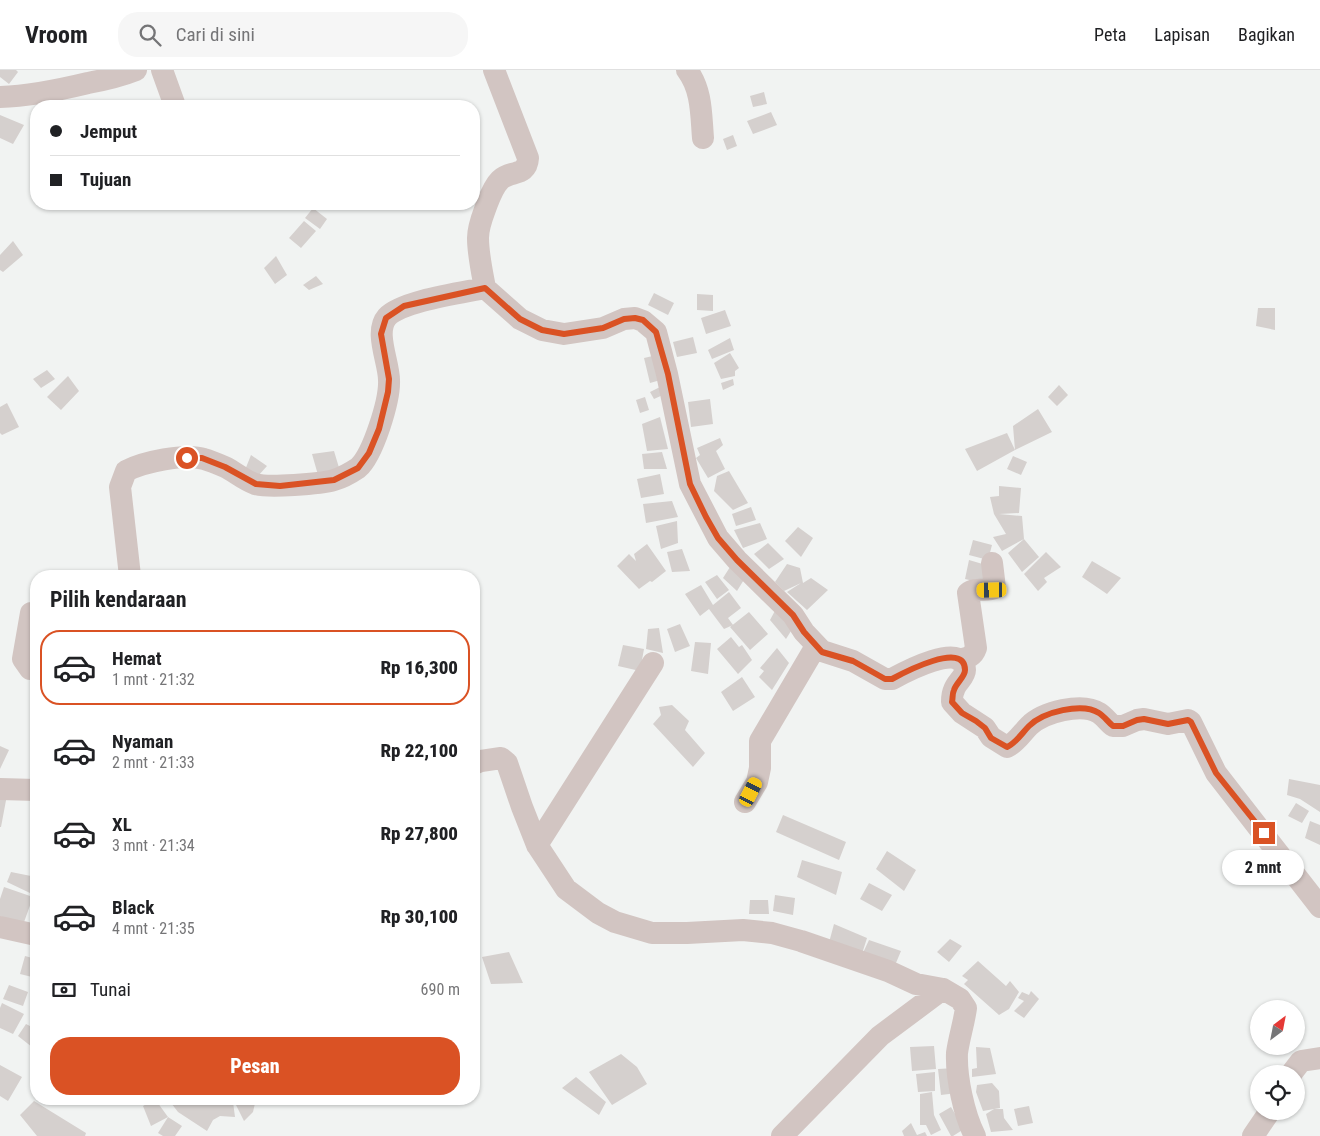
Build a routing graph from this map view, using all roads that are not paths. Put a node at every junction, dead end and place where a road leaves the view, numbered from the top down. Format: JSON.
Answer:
{"nodes":[{"id":1,"x":136,"y":70,"type":"edge"},
{"id":2,"x":162,"y":70,"type":"edge"},
{"id":3,"x":494,"y":70,"type":"edge"},
{"id":4,"x":687,"y":70,"type":"edge"},
{"id":5,"x":0,"y":97,"type":"edge"},
{"id":6,"x":173,"y":100,"type":"edge"},
{"id":7,"x":703,"y":138,"type":"dead end"},
{"id":8,"x":485,"y":288,"type":"junction"},
{"id":9,"x":992,"y":563,"type":"dead end"},
{"id":10,"x":129,"y":570,"type":"edge"},
{"id":11,"x":30,"y":619,"type":"edge"},
{"id":12,"x":816,"y":646,"type":"junction"},
{"id":13,"x":959,"y":660,"type":"junction"},
{"id":14,"x":653,"y":663,"type":"dead end"},
{"id":15,"x":30,"y":669,"type":"edge"},
{"id":16,"x":480,"y":761,"type":"edge"},
{"id":17,"x":0,"y":790,"type":"edge"},
{"id":18,"x":30,"y":790,"type":"edge"},
{"id":19,"x":745,"y":802,"type":"dead end"},
{"id":20,"x":537,"y":845,"type":"junction"},
{"id":21,"x":1320,"y":907,"type":"edge"},
{"id":22,"x":0,"y":927,"type":"edge"},
{"id":23,"x":30,"y":934,"type":"edge"},
{"id":24,"x":943,"y":989,"type":"junction"},
{"id":25,"x":1320,"y":1058,"type":"edge"},
{"id":26,"x":1298,"y":1065,"type":"edge"},
{"id":27,"x":1264,"y":1120,"type":"edge"},
{"id":28,"x":782,"y":1136,"type":"edge"},
{"id":29,"x":975,"y":1136,"type":"edge"},
{"id":30,"x":1253,"y":1136,"type":"edge"}],
"edges":[{"from":1,"to":5,"type":"street"},
{"from":2,"to":6,"type":"street"},
{"from":3,"to":8,"type":"street"},
{"from":4,"to":7,"type":"street"},
{"from":8,"to":10,"type":"street"},
{"from":8,"to":12,"type":"street"},
{"from":9,"to":13,"type":"street"},
{"from":11,"to":15,"type":"street"},
{"from":12,"to":13,"type":"street"},
{"from":12,"to":19,"type":"street"},
{"from":13,"to":21,"type":"street"},
{"from":14,"to":20,"type":"street"},
{"from":16,"to":20,"type":"street"},
{"from":17,"to":18,"type":"street"},
{"from":20,"to":24,"type":"street"},
{"from":22,"to":23,"type":"street"},
{"from":24,"to":28,"type":"street"},
{"from":24,"to":29,"type":"street"},
{"from":25,"to":26,"type":"street"},
{"from":27,"to":30,"type":"street"}]}
